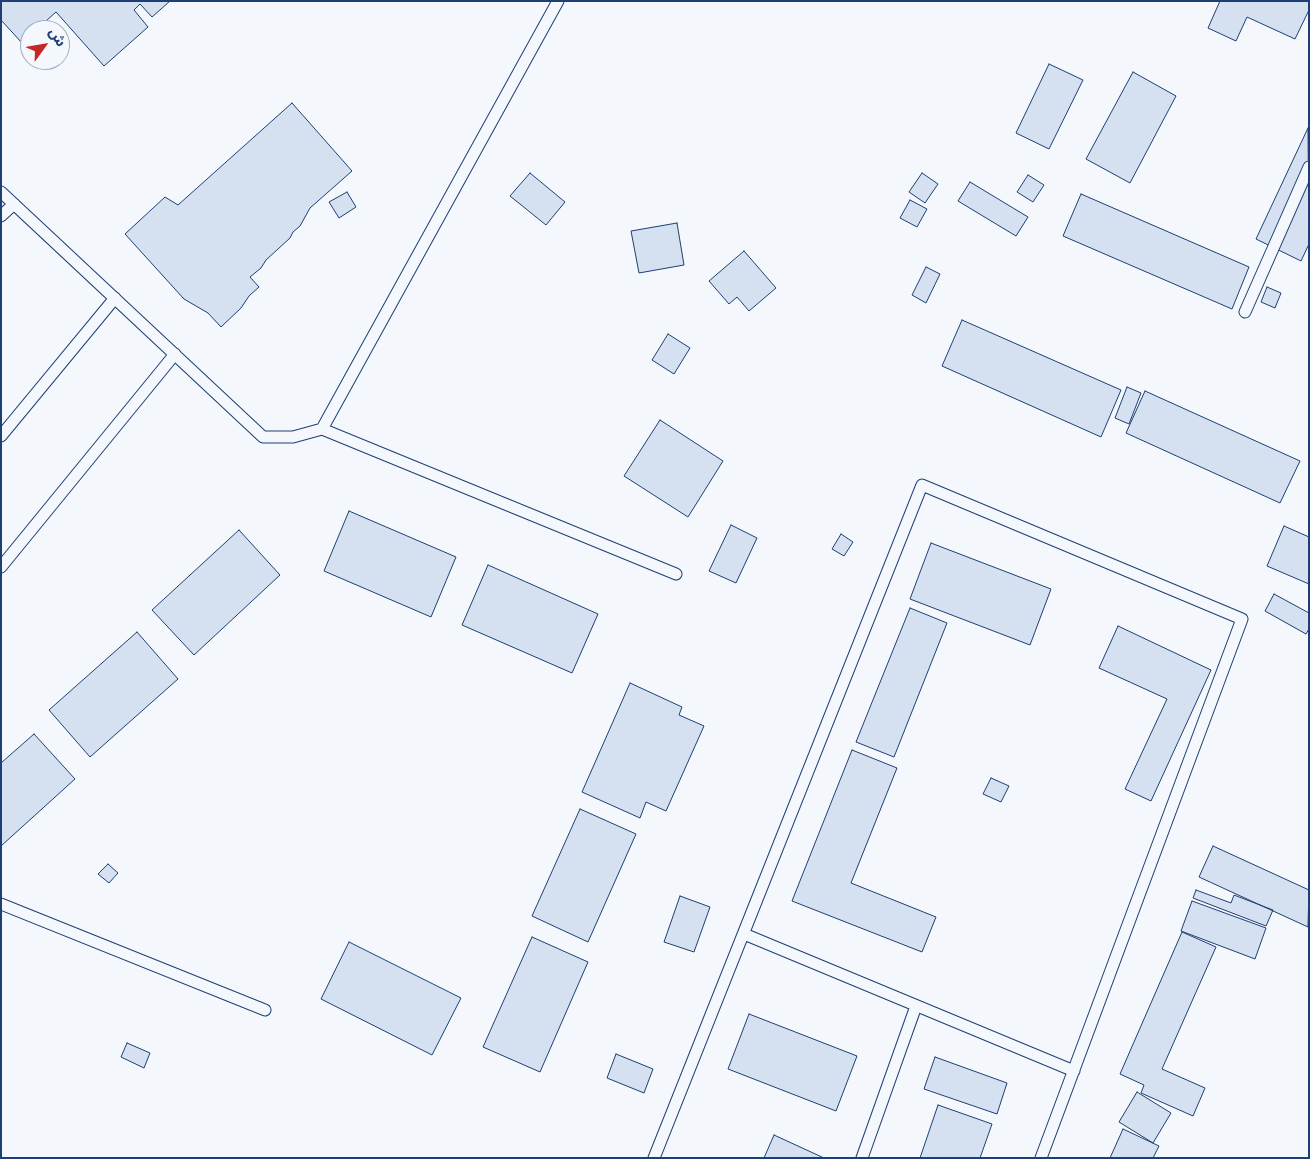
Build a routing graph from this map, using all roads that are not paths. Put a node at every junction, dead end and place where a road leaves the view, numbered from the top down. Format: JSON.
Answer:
{"nodes":[{"id":1,"x":558,"y":1,"type":"edge"},
{"id":2,"x":1309,"y":167,"type":"edge"},
{"id":3,"x":1,"y":192,"type":"edge"},
{"id":4,"x":14,"y":204,"type":"junction"},
{"id":5,"x":1,"y":216,"type":"edge"},
{"id":6,"x":115,"y":298,"type":"junction"},
{"id":7,"x":1245,"y":312,"type":"dead end"},
{"id":8,"x":175,"y":354,"type":"junction"},
{"id":9,"x":322,"y":430,"type":"junction"},
{"id":10,"x":1,"y":436,"type":"edge"},
{"id":11,"x":1,"y":567,"type":"edge"},
{"id":12,"x":676,"y":574,"type":"dead end"},
{"id":13,"x":1,"y":904,"type":"edge"},
{"id":14,"x":744,"y":934,"type":"junction"},
{"id":15,"x":916,"y":1006,"type":"junction"},
{"id":16,"x":264,"y":1010,"type":"dead end"},
{"id":17,"x":1074,"y":1071,"type":"junction"},
{"id":18,"x":654,"y":1158,"type":"edge"},
{"id":19,"x":862,"y":1158,"type":"edge"},
{"id":20,"x":1041,"y":1158,"type":"edge"}],
"edges":[{"from":1,"to":9,"type":"lane"},
{"from":2,"to":7,"type":"lane"},
{"from":3,"to":4,"type":"lane"},
{"from":4,"to":5,"type":"lane"},
{"from":4,"to":6,"type":"lane"},
{"from":6,"to":8,"type":"lane"},
{"from":6,"to":10,"type":"lane"},
{"from":8,"to":9,"type":"lane"},
{"from":8,"to":11,"type":"lane"},
{"from":9,"to":12,"type":"lane"},
{"from":13,"to":16,"type":"lane"},
{"from":14,"to":15,"type":"lane"},
{"from":14,"to":17,"type":"lane"},
{"from":14,"to":18,"type":"lane"},
{"from":15,"to":17,"type":"lane"},
{"from":15,"to":19,"type":"lane"},
{"from":17,"to":20,"type":"lane"}]}
